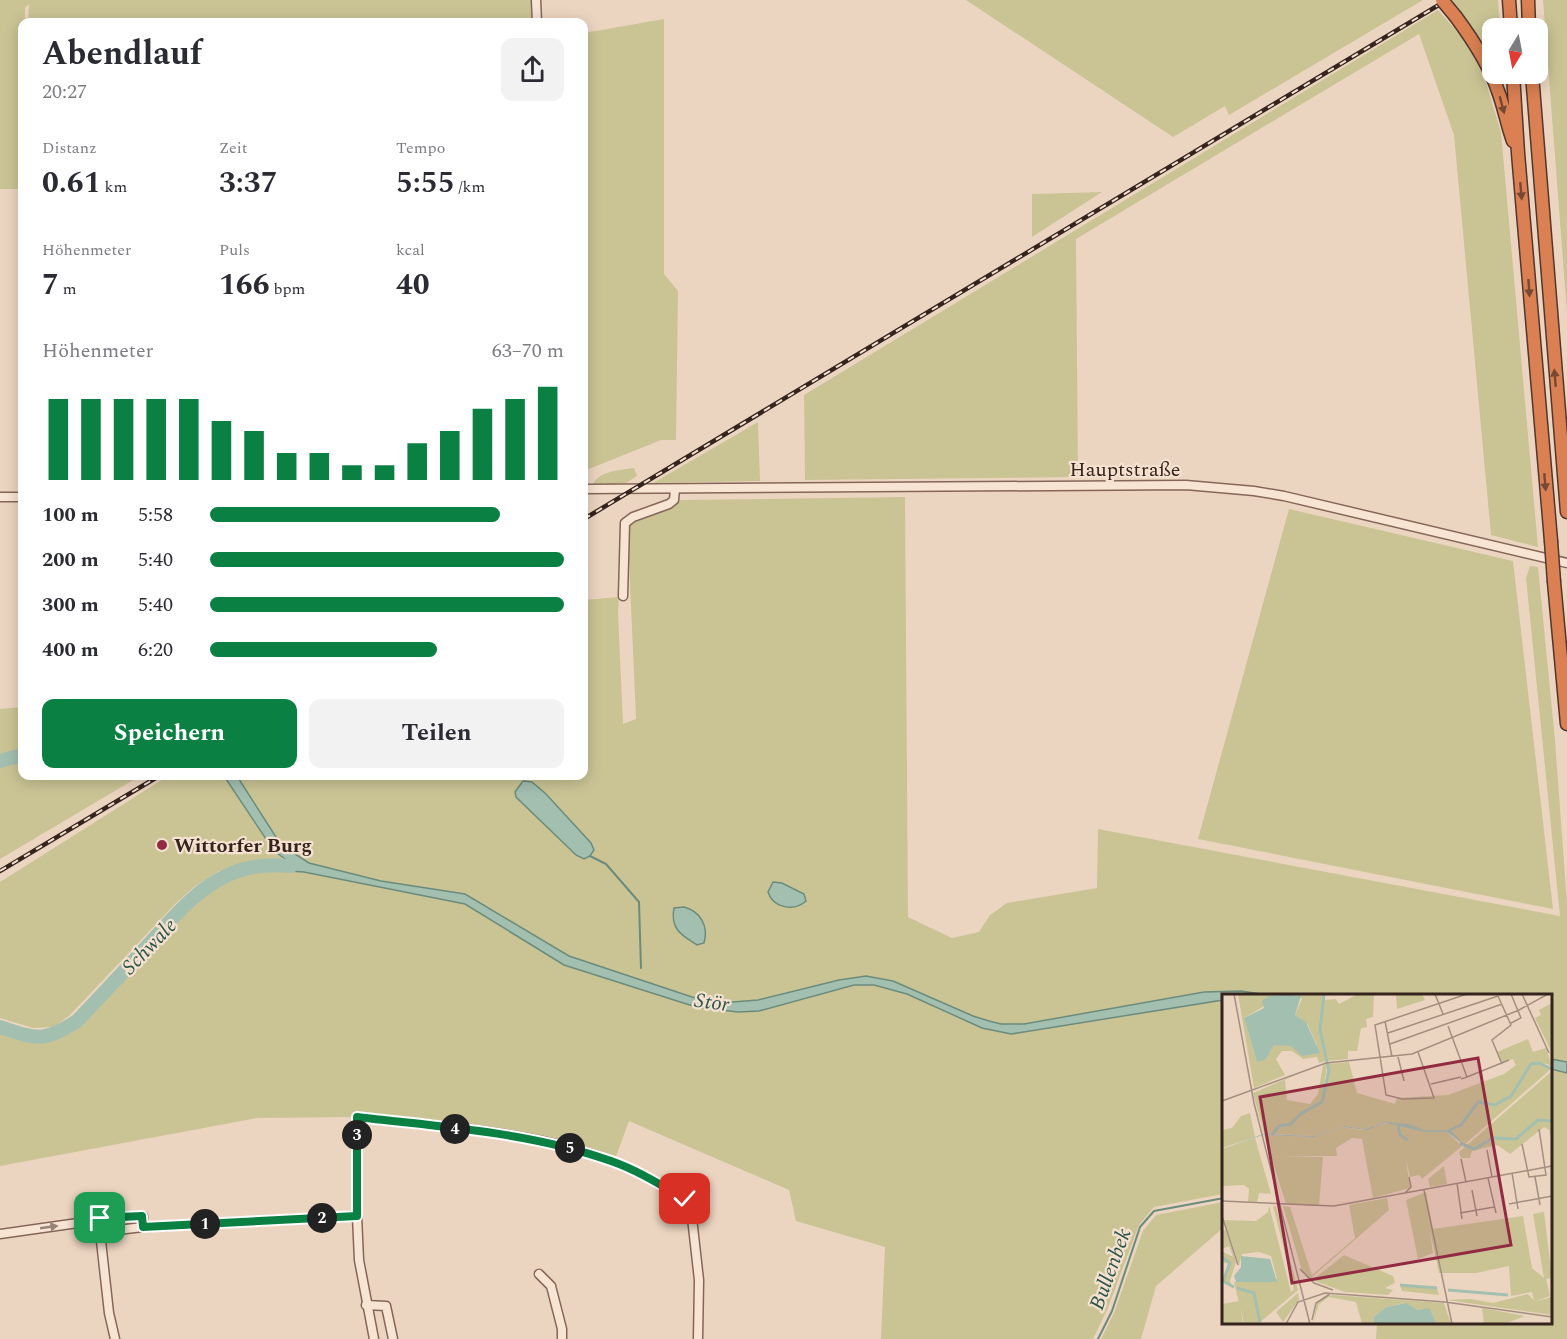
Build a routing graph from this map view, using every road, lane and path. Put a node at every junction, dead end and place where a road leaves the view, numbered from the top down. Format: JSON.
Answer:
{"nodes":[{"id":1,"x":536,"y":0,"type":"edge"},
{"id":2,"x":1442,"y":0,"type":"edge"},
{"id":3,"x":1509,"y":0,"type":"edge"},
{"id":4,"x":1528,"y":0,"type":"edge"},
{"id":5,"x":537,"y":18,"type":"edge"},
{"id":6,"x":1510,"y":18,"type":"edge"},
{"id":7,"x":1529,"y":18,"type":"edge"},
{"id":8,"x":1515,"y":84,"type":"edge"},
{"id":9,"x":1533,"y":84,"type":"edge"},
{"id":10,"x":1518,"y":153,"type":"junction"},
{"id":11,"x":588,"y":489,"type":"edge"},
{"id":12,"x":675,"y":489,"type":"junction"},
{"id":13,"x":0,"y":497,"type":"edge"},
{"id":14,"x":18,"y":497,"type":"edge"},
{"id":15,"x":1567,"y":512,"type":"edge"},
{"id":16,"x":1567,"y":564,"type":"edge"},
{"id":17,"x":622,"y":596,"type":"dead end"},
{"id":18,"x":1567,"y":724,"type":"edge"},
{"id":19,"x":357,"y":1216,"type":"junction"},
{"id":20,"x":99,"y":1220,"type":"junction"},
{"id":21,"x":143,"y":1227,"type":"junction"},
{"id":22,"x":100,"y":1232,"type":"junction"},
{"id":23,"x":0,"y":1234,"type":"edge"},
{"id":24,"x":540,"y":1274,"type":"dead end"},
{"id":25,"x":366,"y":1305,"type":"junction"},
{"id":26,"x":115,"y":1339,"type":"edge"},
{"id":27,"x":374,"y":1339,"type":"edge"},
{"id":28,"x":393,"y":1339,"type":"edge"},
{"id":29,"x":562,"y":1339,"type":"edge"},
{"id":30,"x":698,"y":1339,"type":"edge"}],
"edges":[{"from":1,"to":5,"type":"street"},
{"from":2,"to":10,"type":"highway","one_way":true,"bridge":true},
{"from":3,"to":6,"type":"highway"},
{"from":4,"to":7,"type":"highway"},
{"from":8,"to":10,"type":"highway"},
{"from":15,"to":9,"type":"highway","one_way":true},
{"from":10,"to":18,"type":"highway","one_way":true,"bridge":true},
{"from":11,"to":12,"type":"street","name":"Hauptstraße"},
{"from":12,"to":16,"type":"street","name":"Hauptstraße"},
{"from":12,"to":17,"type":"street"},
{"from":13,"to":14,"type":"street"},
{"from":19,"to":21,"type":"street"},
{"from":19,"to":25,"type":"street"},
{"from":19,"to":30,"type":"street"},
{"from":20,"to":21,"type":"street"},
{"from":20,"to":22,"type":"street"},
{"from":23,"to":20,"type":"street","one_way":true},
{"from":21,"to":22,"type":"street"},
{"from":22,"to":26,"type":"street"},
{"from":24,"to":29,"type":"street"},
{"from":25,"to":27,"type":"street"},
{"from":25,"to":28,"type":"street"}]}
